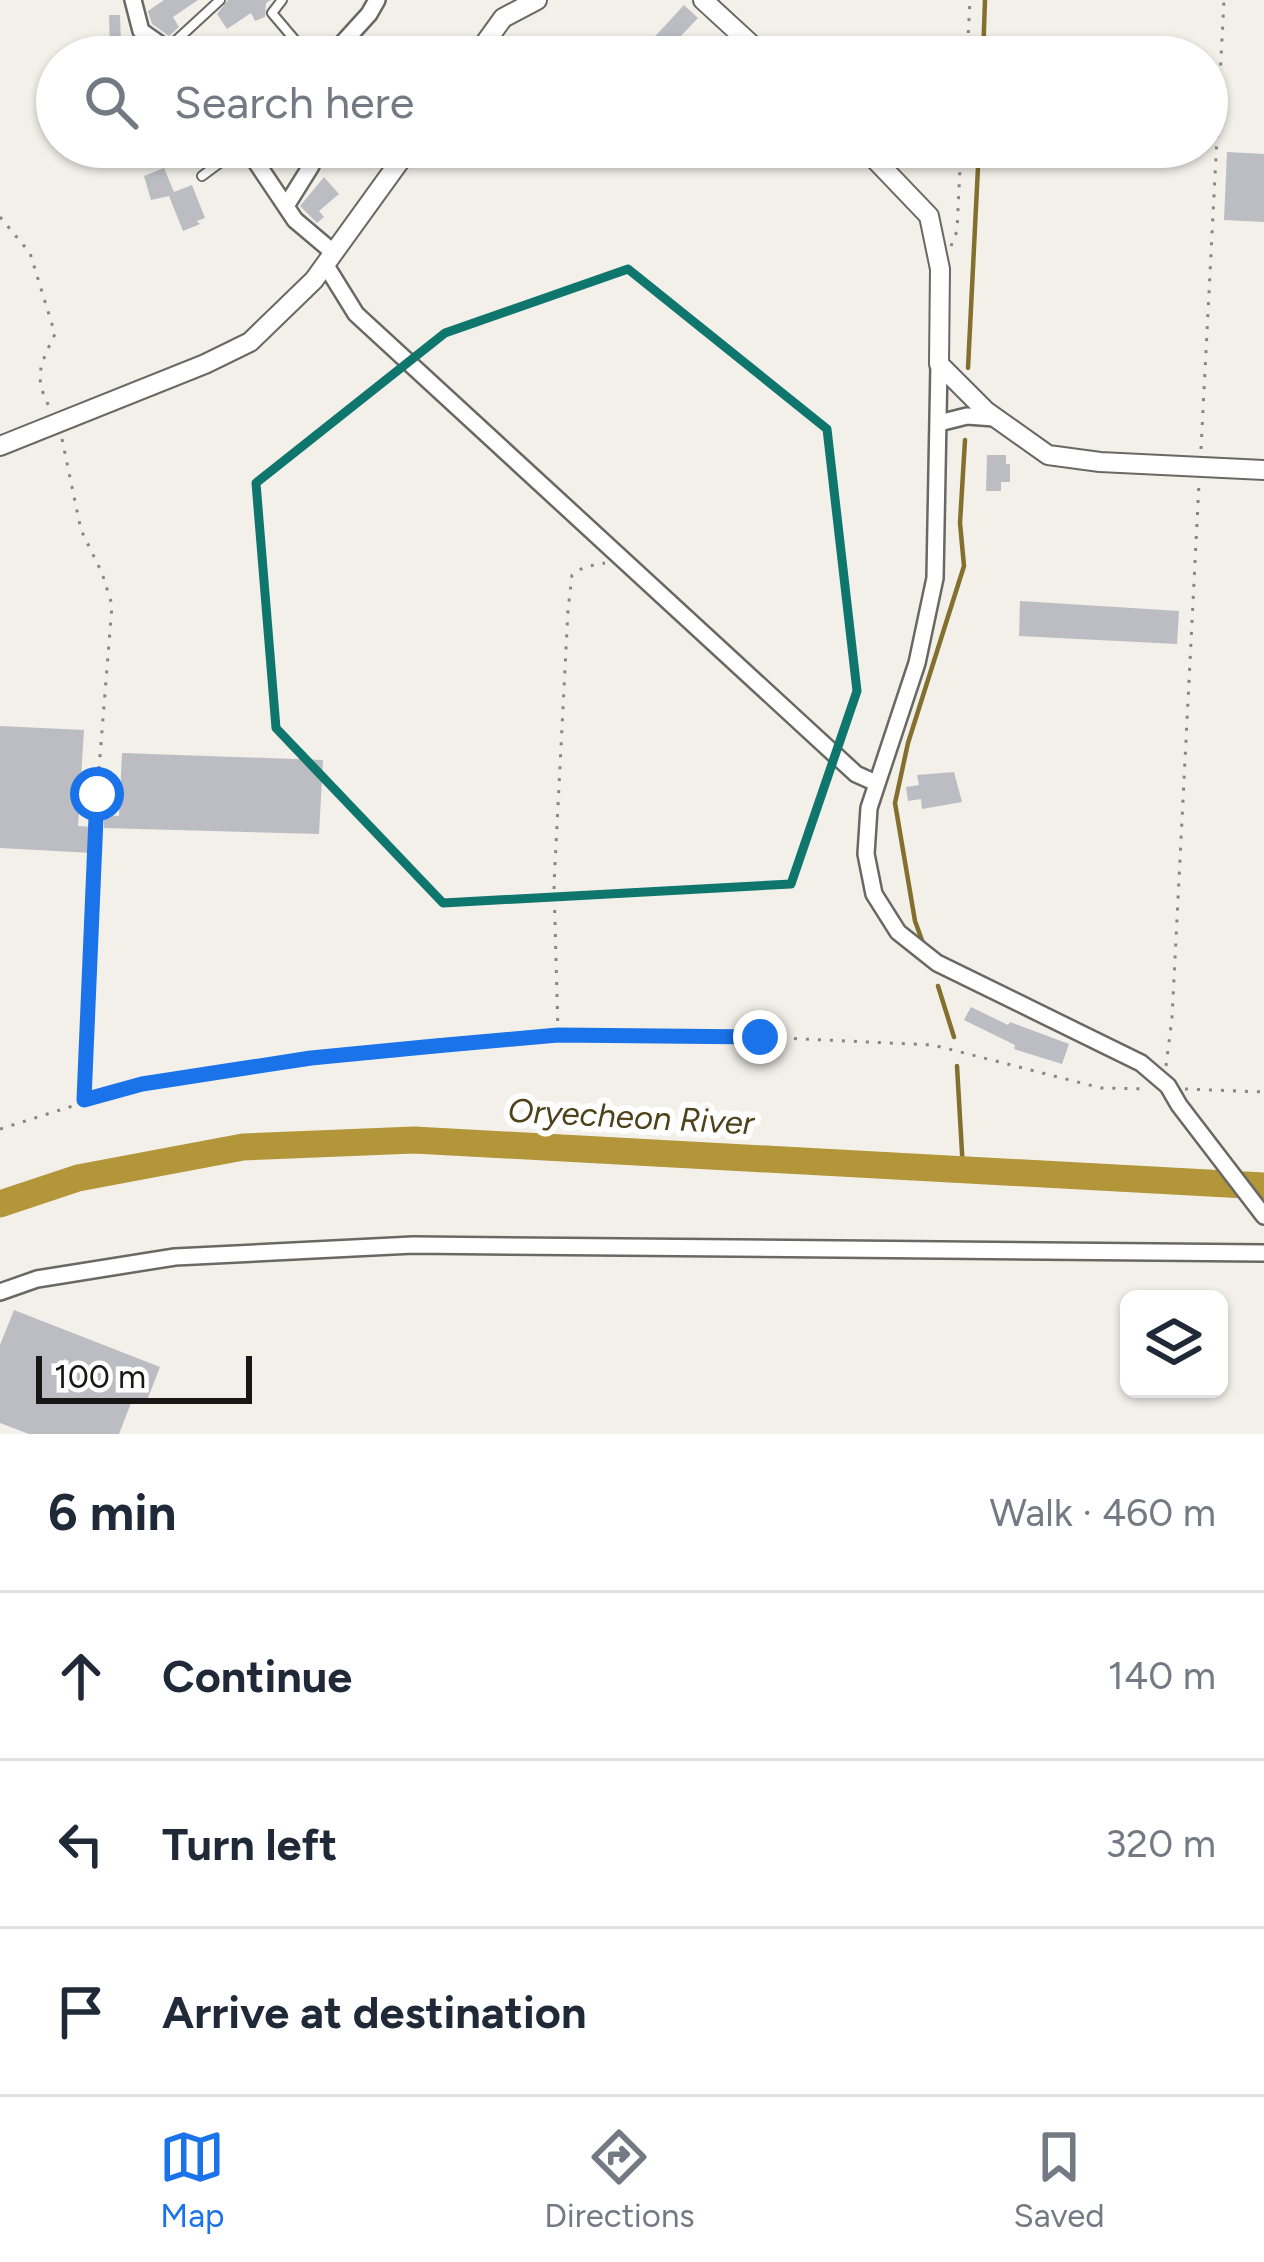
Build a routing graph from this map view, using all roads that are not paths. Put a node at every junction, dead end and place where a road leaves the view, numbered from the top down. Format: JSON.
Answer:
{"nodes":[{"id":1,"x":133,"y":0,"type":"edge"},
{"id":2,"x":220,"y":0,"type":"edge"},
{"id":3,"x":282,"y":0,"type":"edge"},
{"id":4,"x":377,"y":0,"type":"edge"},
{"id":5,"x":517,"y":0,"type":"edge"},
{"id":6,"x":537,"y":0,"type":"edge"},
{"id":7,"x":703,"y":0,"type":"edge"},
{"id":8,"x":503,"y":18,"type":"junction"},
{"id":9,"x":148,"y":36,"type":"edge"},
{"id":10,"x":187,"y":36,"type":"edge"},
{"id":11,"x":291,"y":36,"type":"edge"},
{"id":12,"x":349,"y":36,"type":"edge"},
{"id":13,"x":490,"y":36,"type":"edge"},
{"id":14,"x":742,"y":36,"type":"edge"},
{"id":15,"x":213,"y":168,"type":"edge"},
{"id":16,"x":258,"y":168,"type":"edge"},
{"id":17,"x":310,"y":168,"type":"edge"},
{"id":18,"x":395,"y":168,"type":"edge"},
{"id":19,"x":883,"y":168,"type":"edge"},
{"id":20,"x":202,"y":176,"type":"dead end"},
{"id":21,"x":286,"y":206,"type":"junction"},
{"id":22,"x":329,"y":259,"type":"junction"},
{"id":23,"x":939,"y":364,"type":"junction"},
{"id":24,"x":995,"y":418,"type":"junction"},
{"id":25,"x":939,"y":423,"type":"junction"},
{"id":26,"x":0,"y":446,"type":"edge"},
{"id":27,"x":1264,"y":470,"type":"edge"},
{"id":28,"x":876,"y":783,"type":"junction"},
{"id":29,"x":1264,"y":1216,"type":"edge"},
{"id":30,"x":1264,"y":1253,"type":"edge"},
{"id":31,"x":0,"y":1292,"type":"edge"}],
"edges":[{"from":1,"to":9,"type":"street"},
{"from":2,"to":10,"type":"lane"},
{"from":3,"to":11,"type":"lane"},
{"from":4,"to":12,"type":"street"},
{"from":5,"to":8,"type":"street"},
{"from":6,"to":8,"type":"street"},
{"from":7,"to":14,"type":"street"},
{"from":8,"to":13,"type":"street"},
{"from":15,"to":20,"type":"lane"},
{"from":16,"to":21,"type":"street"},
{"from":17,"to":21,"type":"street"},
{"from":18,"to":22,"type":"street"},
{"from":19,"to":23,"type":"street"},
{"from":21,"to":22,"type":"street"},
{"from":22,"to":26,"type":"street"},
{"from":22,"to":28,"type":"street"},
{"from":23,"to":24,"type":"street"},
{"from":23,"to":25,"type":"street"},
{"from":24,"to":25,"type":"street"},
{"from":24,"to":27,"type":"street"},
{"from":25,"to":28,"type":"street"},
{"from":28,"to":29,"type":"street"},
{"from":30,"to":31,"type":"street"}]}
